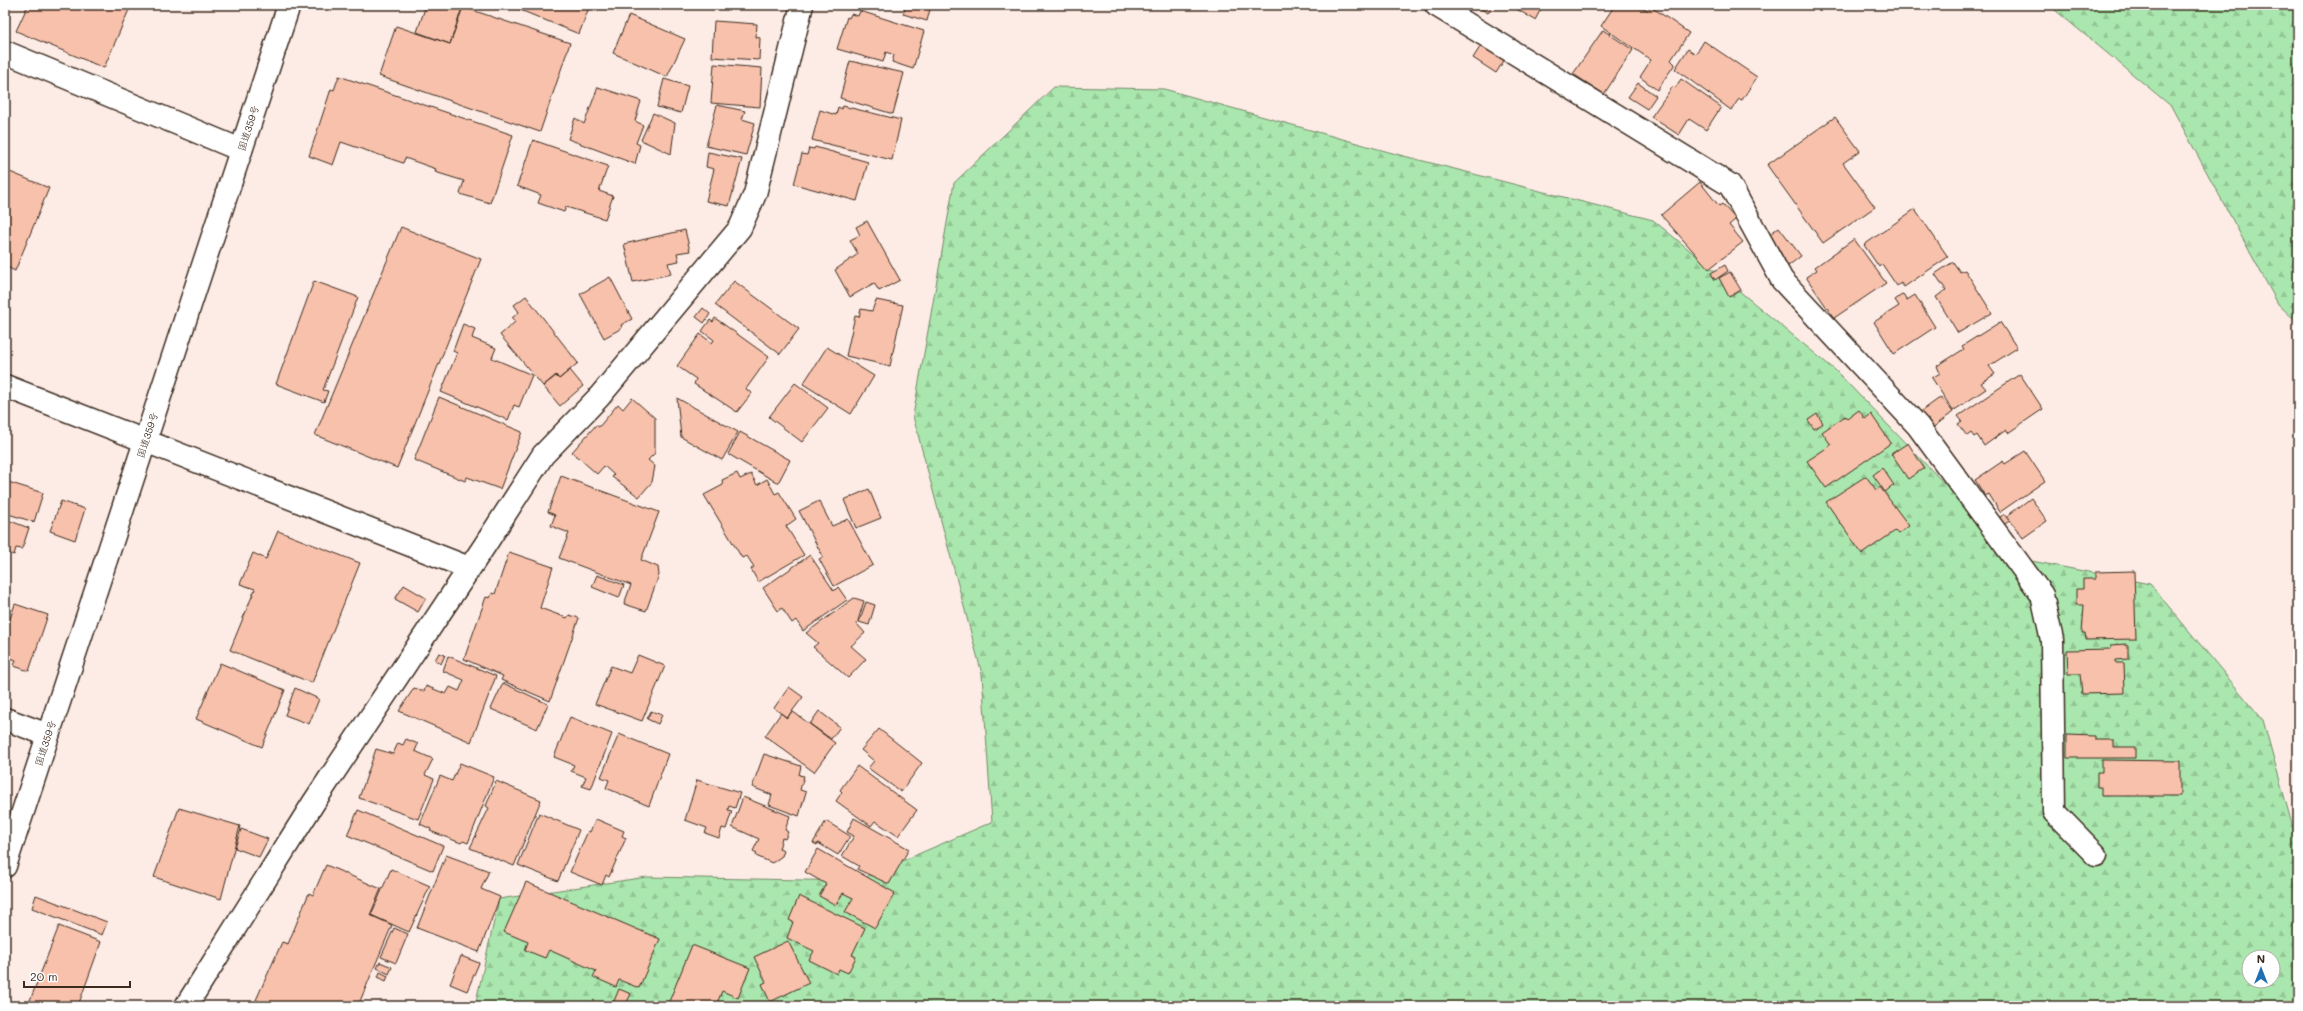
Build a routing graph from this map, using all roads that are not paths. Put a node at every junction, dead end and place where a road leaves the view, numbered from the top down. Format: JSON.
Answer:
{"nodes":[{"id":1,"x":289,"y":5,"type":"edge"},
{"id":2,"x":802,"y":5,"type":"edge"},
{"id":3,"x":1436,"y":5,"type":"edge"},
{"id":4,"x":5,"y":52,"type":"edge"},
{"id":5,"x":241,"y":150,"type":"junction"},
{"id":6,"x":5,"y":386,"type":"edge"},
{"id":7,"x":145,"y":440,"type":"junction"},
{"id":8,"x":469,"y":568,"type":"junction"},
{"id":9,"x":5,"y":719,"type":"edge"},
{"id":10,"x":48,"y":735,"type":"junction"},
{"id":11,"x":2096,"y":855,"type":"dead end"},
{"id":12,"x":5,"y":866,"type":"edge"},
{"id":13,"x":186,"y":1006,"type":"edge"}],
"edges":[{"from":1,"to":5,"type":"main road","name":"国道359号"},
{"from":2,"to":8,"type":"main road"},
{"from":3,"to":11,"type":"main road"},
{"from":4,"to":5,"type":"main road"},
{"from":5,"to":7,"type":"main road","name":"国道359号"},
{"from":6,"to":7,"type":"main road"},
{"from":7,"to":8,"type":"main road"},
{"from":7,"to":10,"type":"main road","name":"国道359号"},
{"from":8,"to":13,"type":"main road"},
{"from":9,"to":10,"type":"main road"},
{"from":10,"to":12,"type":"main road","name":"国道359号"}]}
